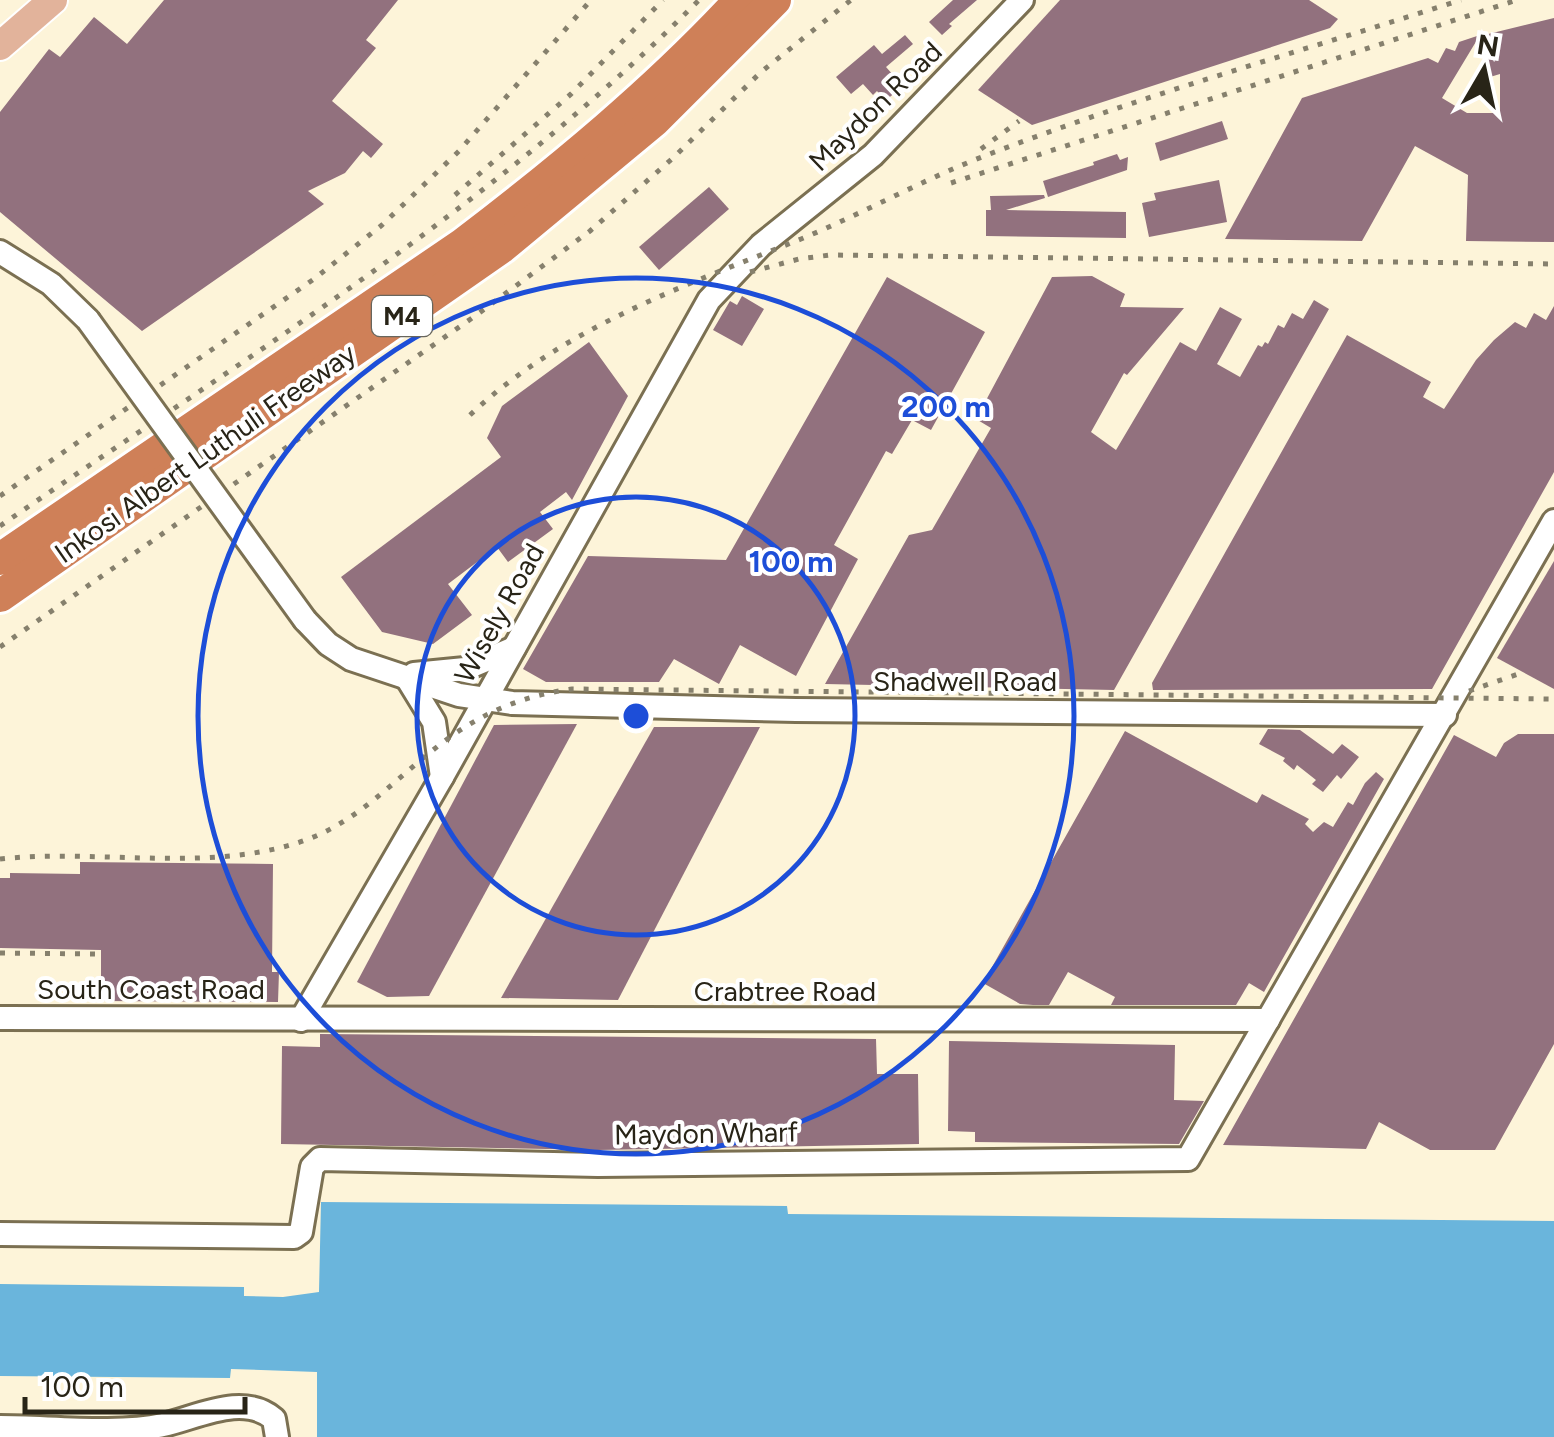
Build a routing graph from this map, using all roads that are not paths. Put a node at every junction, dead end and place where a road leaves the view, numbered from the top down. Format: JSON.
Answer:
{"nodes":[{"id":1,"x":53,"y":0,"type":"edge"},
{"id":2,"x":740,"y":0,"type":"edge"},
{"id":3,"x":774,"y":0,"type":"edge"},
{"id":4,"x":1022,"y":0,"type":"edge"},
{"id":5,"x":5,"y":32,"type":"edge"},
{"id":6,"x":761,"y":245,"type":"joint"},
{"id":7,"x":0,"y":252,"type":"edge"},
{"id":8,"x":1554,"y":521,"type":"edge"},
{"id":9,"x":0,"y":559,"type":"edge"},
{"id":10,"x":0,"y":596,"type":"edge"},
{"id":11,"x":514,"y":648,"type":"junction"},
{"id":12,"x":401,"y":676,"type":"junction"},
{"id":13,"x":484,"y":700,"type":"junction"},
{"id":14,"x":1446,"y":715,"type":"junction"},
{"id":15,"x":442,"y":777,"type":"junction"},
{"id":16,"x":0,"y":1018,"type":"edge"},
{"id":17,"x":302,"y":1020,"type":"junction"},
{"id":18,"x":1268,"y":1020,"type":"junction"},
{"id":19,"x":0,"y":1234,"type":"edge"},
{"id":20,"x":0,"y":1427,"type":"edge"},
{"id":21,"x":277,"y":1437,"type":"edge"}],
"edges":[{"from":1,"to":5,"type":"main road"},
{"from":2,"to":9,"type":"highway","name":"Inkosi Albert Luthuli Freeway","number":"M4"},
{"from":3,"to":10,"type":"highway","name":"Inkosi Albert Luthuli Freeway","number":"M4"},
{"from":4,"to":6,"type":"street","name":"Maydon Road"},
{"from":6,"to":11,"type":"street","name":"Wisely Road"},
{"from":7,"to":12,"type":"street","name":"Shadwell Road","bridge":true},
{"from":8,"to":14,"type":"street"},
{"from":11,"to":12,"type":"street"},
{"from":11,"to":13,"type":"street","name":"Wisely Road"},
{"from":12,"to":13,"type":"street","name":"Shadwell Road"},
{"from":12,"to":15,"type":"street"},
{"from":13,"to":14,"type":"street","name":"Shadwell Road"},
{"from":13,"to":15,"type":"street","name":"Wisely Road"},
{"from":14,"to":18,"type":"street"},
{"from":15,"to":17,"type":"street","name":"Wisely Road"},
{"from":16,"to":17,"type":"street","name":"South Coast Road"},
{"from":17,"to":18,"type":"street","name":"Crabtree Road"},
{"from":18,"to":19,"type":"street","name":"Maydon Wharf"},
{"from":20,"to":21,"type":"street"}]}
